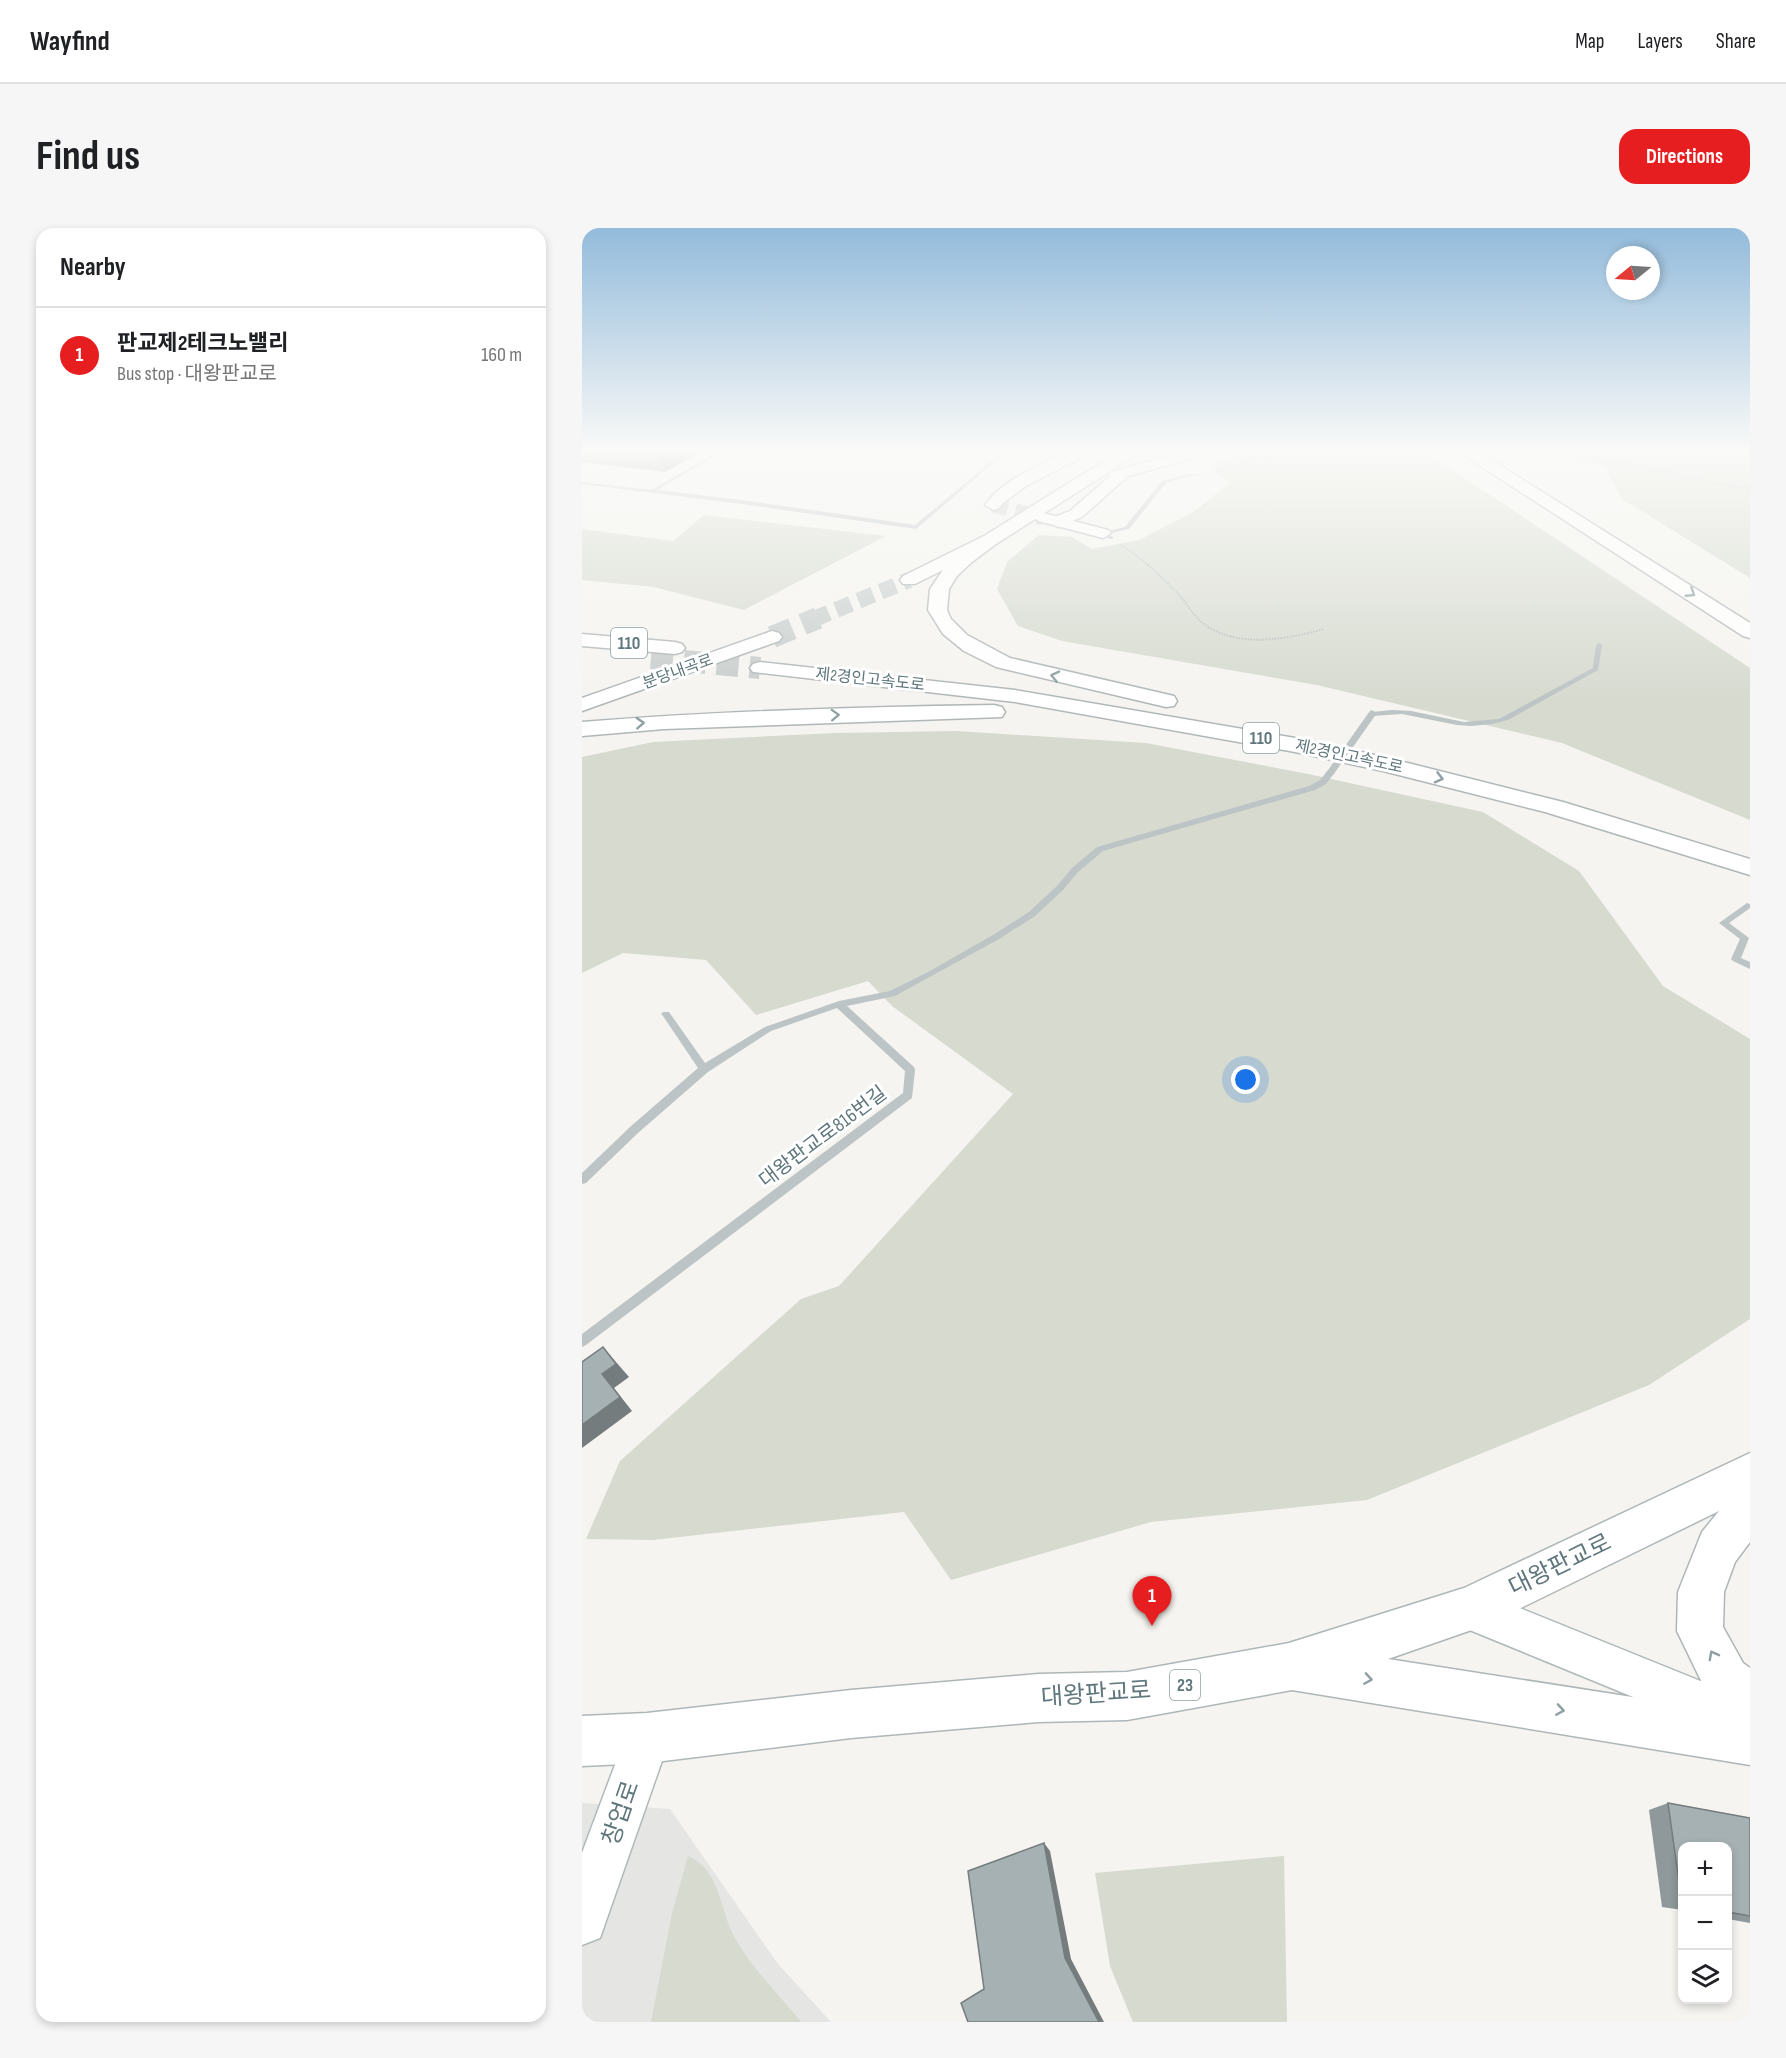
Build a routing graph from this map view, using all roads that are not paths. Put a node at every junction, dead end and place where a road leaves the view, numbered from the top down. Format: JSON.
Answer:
{"nodes":[{"id":1,"x":985,"y":533,"type":"edge"},
{"id":2,"x":986,"y":533,"type":"edge"},
{"id":3,"x":1095,"y":533,"type":"edge"},
{"id":4,"x":1115,"y":533,"type":"edge"},
{"id":5,"x":1595,"y":533,"type":"edge"},
{"id":6,"x":966,"y":534,"type":"dead end"},
{"id":7,"x":1107,"y":536,"type":"joint"},
{"id":8,"x":895,"y":570,"type":"tunnel mouth"},
{"id":9,"x":909,"y":580,"type":"tunnel mouth"},
{"id":10,"x":582,"y":625,"type":"edge"},
{"id":11,"x":1750,"y":632,"type":"edge"},
{"id":12,"x":582,"y":640,"type":"edge"},
{"id":13,"x":771,"y":642,"type":"junction"},
{"id":14,"x":1599,"y":645,"type":"dead end"},
{"id":15,"x":582,"y":650,"type":"edge"},
{"id":16,"x":663,"y":651,"type":"junction"},
{"id":17,"x":760,"y":668,"type":"tunnel mouth"},
{"id":18,"x":582,"y":690,"type":"edge"},
{"id":19,"x":582,"y":705,"type":"edge"},
{"id":20,"x":1198,"y":714,"type":"junction"},
{"id":21,"x":1256,"y":721,"type":"junction"},
{"id":22,"x":582,"y":729,"type":"edge"},
{"id":23,"x":1750,"y":852,"type":"edge"},
{"id":24,"x":1750,"y":867,"type":"edge"},
{"id":25,"x":1747,"y":906,"type":"dead end"},
{"id":26,"x":1750,"y":966,"type":"edge"},
{"id":27,"x":839,"y":1004,"type":"junction"},
{"id":28,"x":666,"y":1014,"type":"dead end"},
{"id":29,"x":704,"y":1069,"type":"junction"},
{"id":30,"x":582,"y":1180,"type":"edge"},
{"id":31,"x":582,"y":1341,"type":"edge"},
{"id":32,"x":1750,"y":1474,"type":"edge"},
{"id":33,"x":1750,"y":1507,"type":"edge"},
{"id":34,"x":1470,"y":1609,"type":"junction"},
{"id":35,"x":1289,"y":1667,"type":"junction"},
{"id":36,"x":1750,"y":1698,"type":"edge"},
{"id":37,"x":1750,"y":1723,"type":"edge"},
{"id":38,"x":647,"y":1738,"type":"junction"},
{"id":39,"x":1750,"y":1740,"type":"edge"},
{"id":40,"x":582,"y":1742,"type":"edge"},
{"id":41,"x":582,"y":1920,"type":"edge"}],
"edges":[{"from":1,"to":9,"type":"main road"},
{"from":20,"to":2,"type":"main road","one_way":true},
{"from":3,"to":7,"type":"street"},
{"from":4,"to":7,"type":"lane"},
{"from":5,"to":11,"type":"main road","one_way":true},
{"from":6,"to":8,"type":"main road"},
{"from":10,"to":16,"type":"main road"},
{"from":12,"to":16,"type":"main road","number":"110"},
{"from":13,"to":18,"type":"main road","name":"분당내곡로"},
{"from":13,"to":19,"type":"main road","name":"분당내곡로"},
{"from":13,"to":21,"type":"main road","name":"제2경인고속도로","number":"110"},
{"from":14,"to":27,"type":"lane","bridge":true},
{"from":15,"to":16,"type":"main road","number":"110"},
{"from":17,"to":20,"type":"main road","name":"제2경인고속도로","number":"110"},
{"from":20,"to":21,"type":"main road"},
{"from":22,"to":20,"type":"main road","one_way":true},
{"from":20,"to":24,"type":"main road","name":"제2경인고속도로","number":"110","one_way":true},
{"from":21,"to":23,"type":"main road","name":"제2경인고속도로","number":"110"},
{"from":25,"to":26,"type":"lane"},
{"from":27,"to":29,"type":"lane"},
{"from":27,"to":31,"type":"lane","name":"대왕판교로816번길"},
{"from":28,"to":29,"type":"lane"},
{"from":29,"to":30,"type":"lane"},
{"from":32,"to":34,"type":"main road","name":"대왕판교로","number":"23"},
{"from":36,"to":33,"type":"main road","one_way":true},
{"from":34,"to":35,"type":"main road","name":"대왕판교로","number":"23"},
{"from":34,"to":37,"type":"street"},
{"from":35,"to":38,"type":"main road","name":"대왕판교로","number":"23"},
{"from":35,"to":39,"type":"main road","one_way":true},
{"from":38,"to":40,"type":"main road","name":"대왕판교로","number":"23"},
{"from":38,"to":41,"type":"street","name":"창업로"}]}
